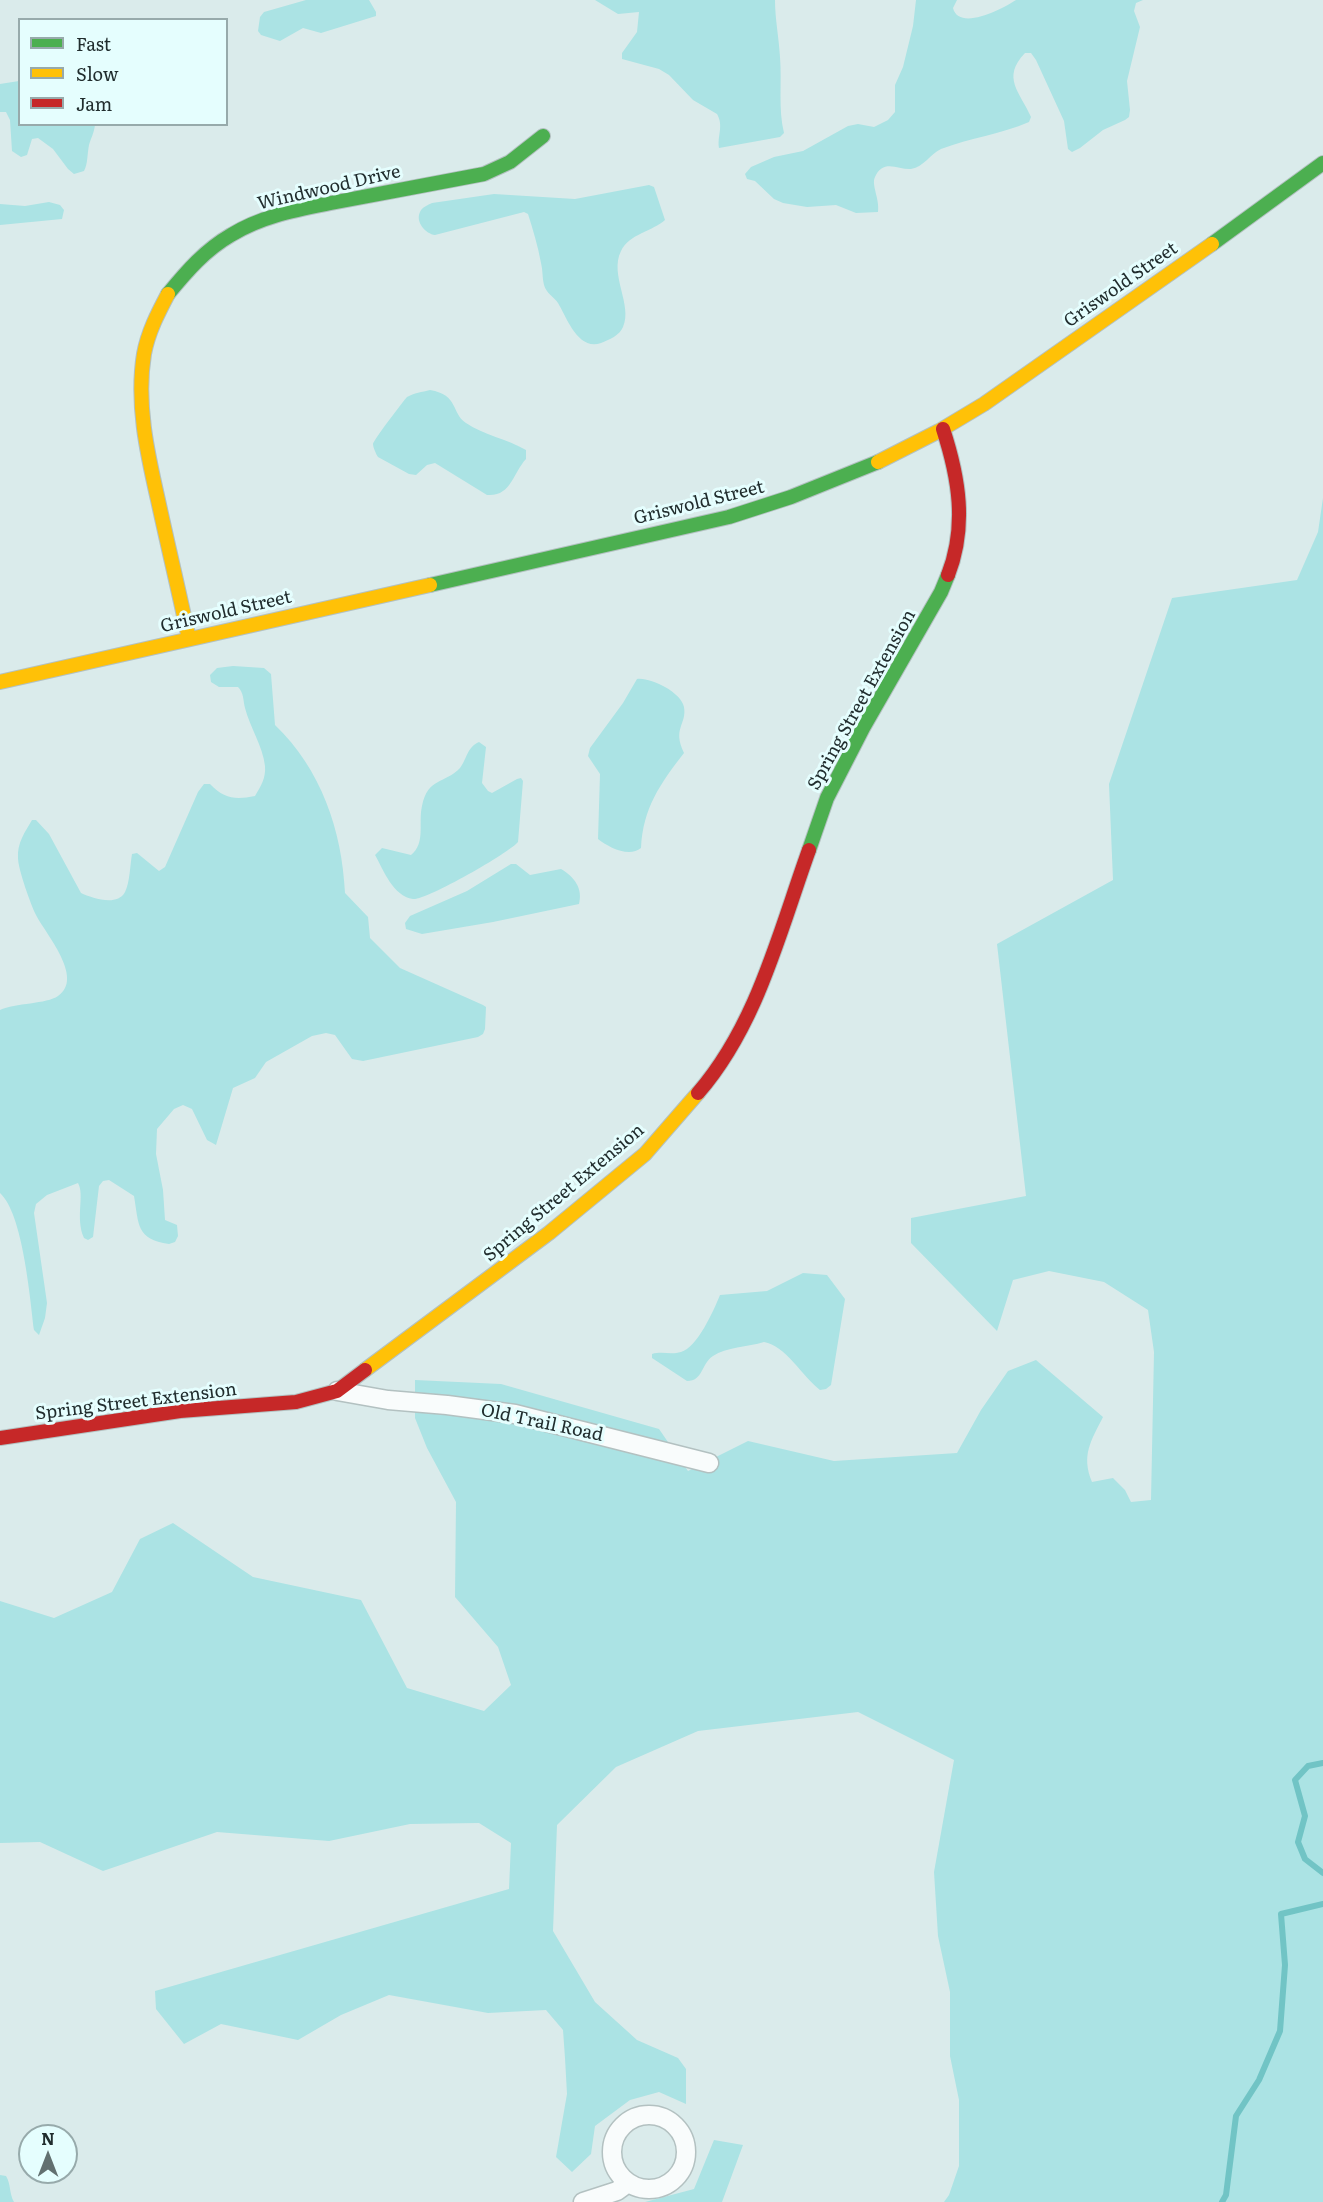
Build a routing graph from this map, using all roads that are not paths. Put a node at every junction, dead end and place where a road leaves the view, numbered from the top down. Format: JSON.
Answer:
{"nodes":[{"id":1,"x":543,"y":136,"type":"dead end"},
{"id":2,"x":1323,"y":163,"type":"edge"},
{"id":3,"x":943,"y":429,"type":"junction"},
{"id":4,"x":189,"y":639,"type":"junction"},
{"id":5,"x":0,"y":682,"type":"edge"},
{"id":6,"x":337,"y":1391,"type":"junction"},
{"id":7,"x":0,"y":1438,"type":"edge"},
{"id":8,"x":709,"y":1463,"type":"dead end"},
{"id":9,"x":628,"y":2183,"type":"junction"},
{"id":10,"x":583,"y":2202,"type":"edge"}],
"edges":[{"from":1,"to":4,"type":"street","name":"Windwood Drive"},
{"from":2,"to":3,"type":"street","name":"Griswold Street"},
{"from":3,"to":4,"type":"street","name":"Griswold Street"},
{"from":3,"to":6,"type":"street","name":"Spring Street Extension"},
{"from":4,"to":5,"type":"street","name":"Griswold Street"},
{"from":6,"to":7,"type":"street","name":"Spring Street Extension"},
{"from":6,"to":8,"type":"street","name":"Old Trail Road"},
{"from":9,"to":9,"type":"street"},
{"from":9,"to":10,"type":"street"}]}
